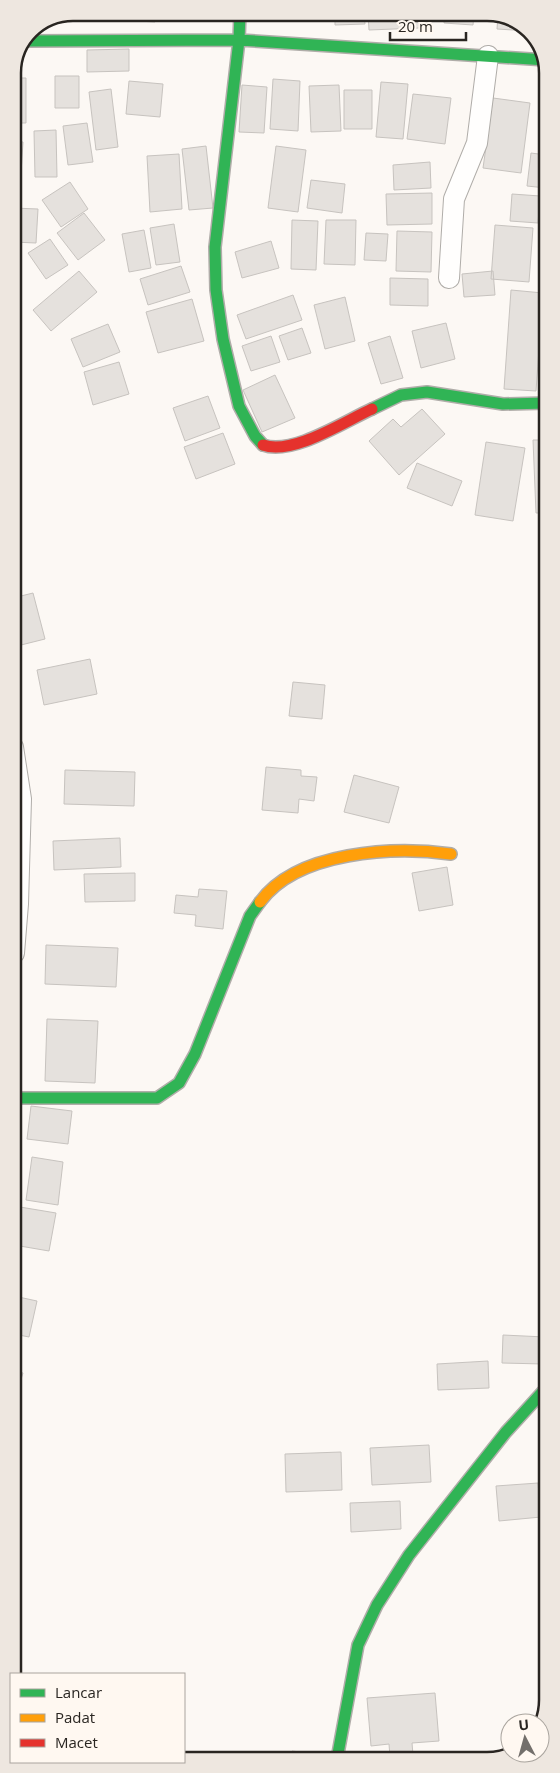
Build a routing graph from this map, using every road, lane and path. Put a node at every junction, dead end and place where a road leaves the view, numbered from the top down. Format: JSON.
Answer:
{"nodes":[{"id":1,"x":240,"y":21,"type":"edge"},
{"id":2,"x":239,"y":40,"type":"junction"},
{"id":3,"x":32,"y":41,"type":"edge"},
{"id":4,"x":488,"y":56,"type":"junction"},
{"id":5,"x":537,"y":59,"type":"edge"},
{"id":6,"x":449,"y":278,"type":"dead end"},
{"id":7,"x":539,"y":403,"type":"edge"},
{"id":8,"x":21,"y":793,"type":"edge"},
{"id":9,"x":21,"y":825,"type":"edge"},
{"id":10,"x":451,"y":854,"type":"dead end"},
{"id":11,"x":21,"y":1098,"type":"edge"},
{"id":12,"x":539,"y":1396,"type":"edge"},
{"id":13,"x":338,"y":1752,"type":"edge"}],
"edges":[{"from":1,"to":2,"type":"street"},
{"from":2,"to":3,"type":"street"},
{"from":2,"to":4,"type":"street"},
{"from":2,"to":7,"type":"street"},
{"from":4,"to":5,"type":"street"},
{"from":4,"to":6,"type":"street"},
{"from":8,"to":9,"type":"street"},
{"from":10,"to":11,"type":"street"},
{"from":12,"to":13,"type":"street"}]}
